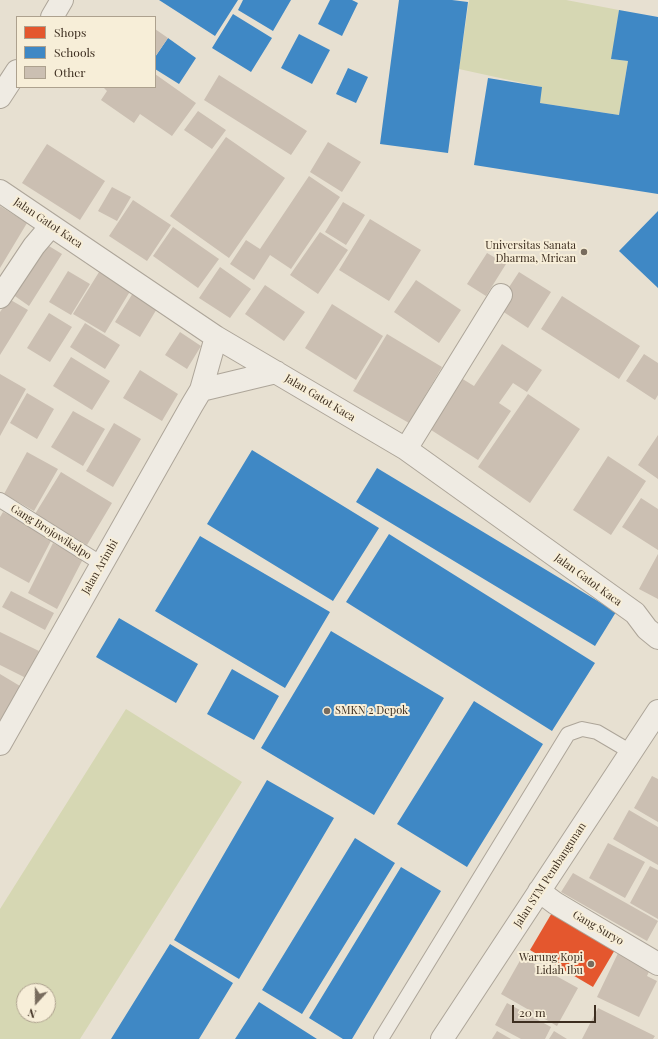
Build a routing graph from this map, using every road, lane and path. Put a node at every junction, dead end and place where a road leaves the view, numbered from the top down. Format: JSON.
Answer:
{"nodes":[{"id":1,"x":16,"y":73,"type":"edge"},
{"id":2,"x":0,"y":97,"type":"edge"},
{"id":3,"x":0,"y":191,"type":"edge"},
{"id":4,"x":51,"y":226,"type":"junction"},
{"id":5,"x":501,"y":295,"type":"dead end"},
{"id":6,"x":0,"y":297,"type":"edge"},
{"id":7,"x":216,"y":337,"type":"junction"},
{"id":8,"x":276,"y":372,"type":"junction"},
{"id":9,"x":201,"y":390,"type":"junction"},
{"id":10,"x":406,"y":449,"type":"junction"},
{"id":11,"x":0,"y":500,"type":"edge"},
{"id":12,"x":102,"y":564,"type":"junction"},
{"id":13,"x":635,"y":613,"type":"junction"},
{"id":14,"x":658,"y":616,"type":"edge"},
{"id":15,"x":658,"y":638,"type":"edge"},
{"id":16,"x":658,"y":711,"type":"edge"},
{"id":17,"x":0,"y":744,"type":"edge"},
{"id":18,"x":631,"y":752,"type":"junction"},
{"id":19,"x":540,"y":891,"type":"junction"},
{"id":20,"x":658,"y":964,"type":"edge"},
{"id":21,"x":381,"y":1039,"type":"edge"},
{"id":22,"x":442,"y":1039,"type":"edge"}],
"edges":[{"from":1,"to":2,"type":"street"},
{"from":3,"to":4,"type":"street","name":"Jalan Gatot Kaca"},
{"from":4,"to":6,"type":"street"},
{"from":4,"to":7,"type":"street","name":"Jalan Gatot Kaca"},
{"from":5,"to":10,"type":"street"},
{"from":7,"to":8,"type":"street","name":"Jalan Gatot Kaca"},
{"from":7,"to":9,"type":"street","name":"Jalan Arimbi"},
{"from":8,"to":9,"type":"street"},
{"from":8,"to":10,"type":"street","name":"Jalan Gatot Kaca"},
{"from":9,"to":12,"type":"street","name":"Jalan Arimbi"},
{"from":10,"to":13,"type":"street","name":"Jalan Gatot Kaca"},
{"from":11,"to":12,"type":"lane","name":"Gang Brojowikalpo"},
{"from":12,"to":17,"type":"street","name":"Jalan Arimbi"},
{"from":13,"to":14,"type":"street","name":"Jalan Gatot Kaca"},
{"from":13,"to":15,"type":"street","name":"Jalan Gatot Kaca"},
{"from":16,"to":18,"type":"street","name":"Jalan STM Pembangunan"},
{"from":18,"to":19,"type":"street","name":"Jalan STM Pembangunan"},
{"from":18,"to":21,"type":"lane"},
{"from":19,"to":20,"type":"street","name":"Gang Suryo"},
{"from":19,"to":22,"type":"street","name":"Jalan STM Pembangunan"}]}
